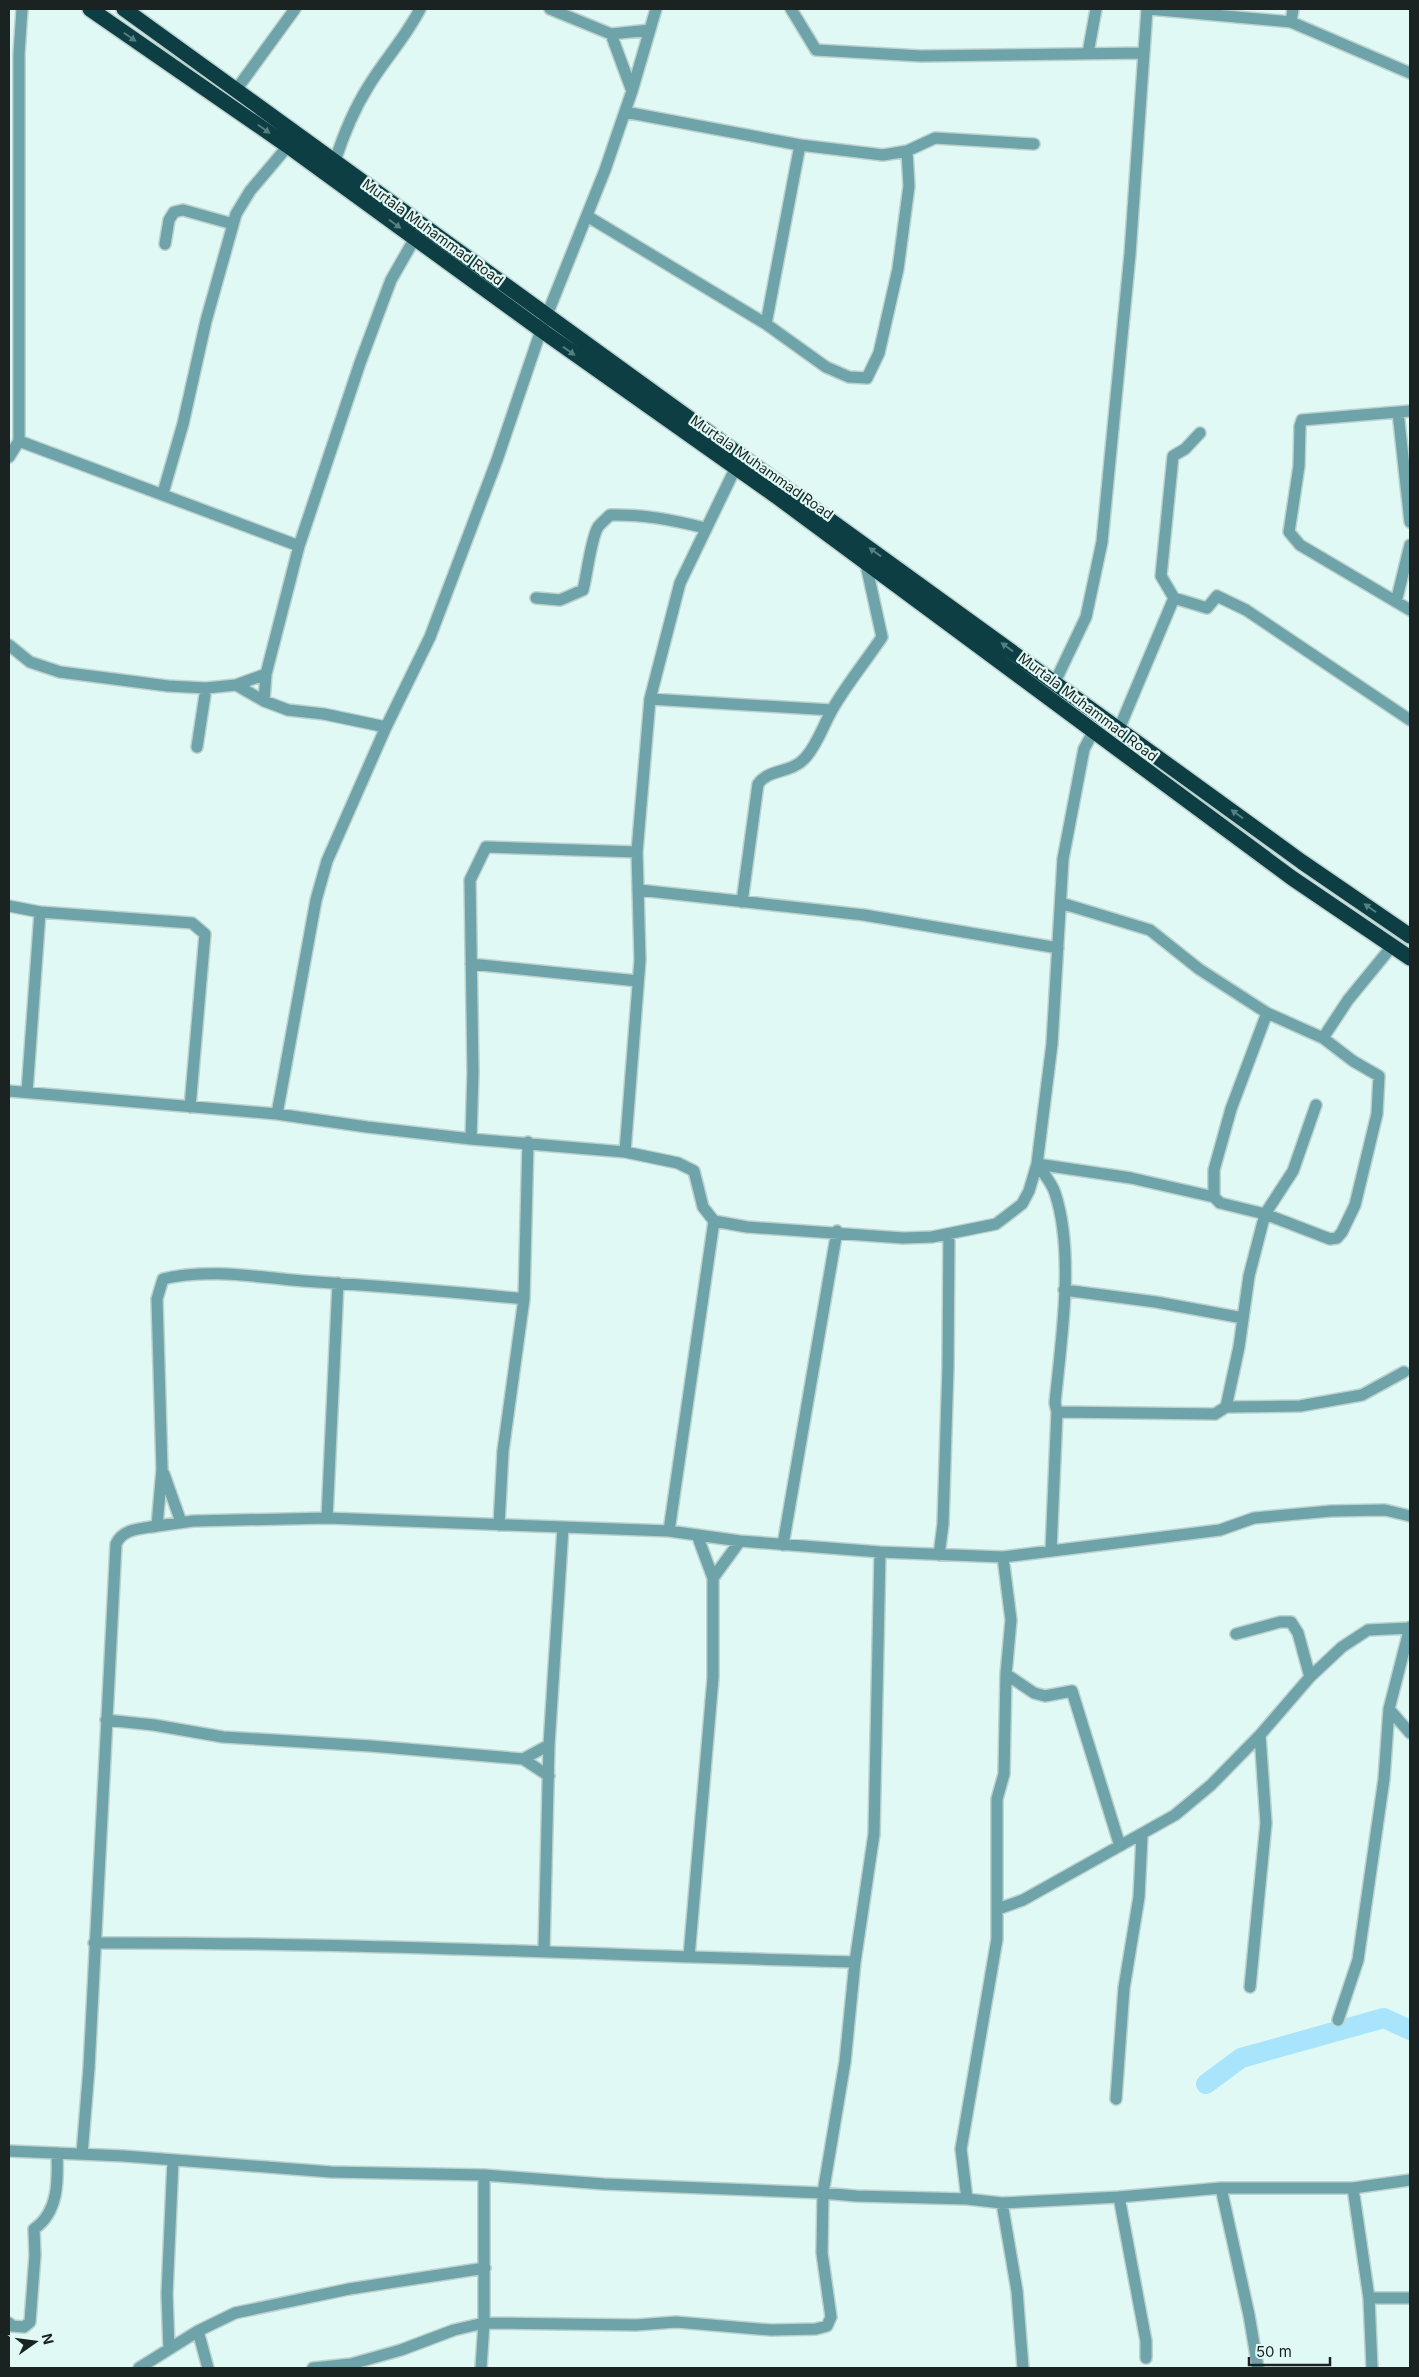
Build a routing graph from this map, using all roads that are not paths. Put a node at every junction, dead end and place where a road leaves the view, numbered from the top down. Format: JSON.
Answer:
{"nodes":[{"id":1,"x":22,"y":9,"type":"edge"},
{"id":2,"x":90,"y":9,"type":"edge"},
{"id":3,"x":124,"y":9,"type":"edge"},
{"id":4,"x":295,"y":9,"type":"edge"},
{"id":5,"x":420,"y":9,"type":"edge"},
{"id":6,"x":550,"y":9,"type":"edge"},
{"id":7,"x":656,"y":9,"type":"edge"},
{"id":8,"x":791,"y":9,"type":"edge"},
{"id":9,"x":1096,"y":9,"type":"edge"},
{"id":10,"x":1148,"y":9,"type":"edge"},
{"id":11,"x":1292,"y":9,"type":"edge"},
{"id":12,"x":1291,"y":22,"type":"junction"},
{"id":13,"x":650,"y":30,"type":"junction"},
{"id":14,"x":611,"y":34,"type":"junction"},
{"id":15,"x":1144,"y":53,"type":"junction"},
{"id":16,"x":14,"y":54,"type":"edge"},
{"id":17,"x":1088,"y":54,"type":"junction"},
{"id":18,"x":1410,"y":73,"type":"edge"},
{"id":19,"x":236,"y":90,"type":"junction"},
{"id":20,"x":632,"y":91,"type":"junction"},
{"id":21,"x":625,"y":112,"type":"junction"},
{"id":22,"x":1034,"y":144,"type":"dead end"},
{"id":23,"x":800,"y":145,"type":"junction"},
{"id":24,"x":288,"y":146,"type":"junction"},
{"id":25,"x":907,"y":151,"type":"junction"},
{"id":26,"x":335,"y":161,"type":"junction"},
{"id":27,"x":587,"y":216,"type":"junction"},
{"id":28,"x":233,"y":224,"type":"junction"},
{"id":29,"x":415,"y":238,"type":"junction"},
{"id":30,"x":165,"y":244,"type":"dead end"},
{"id":31,"x":547,"y":314,"type":"junction"},
{"id":32,"x":766,"y":324,"type":"junction"},
{"id":33,"x":541,"y":330,"type":"junction"},
{"id":34,"x":1398,"y":412,"type":"junction"},
{"id":35,"x":1410,"y":412,"type":"edge"},
{"id":36,"x":1200,"y":433,"type":"dead end"},
{"id":37,"x":19,"y":441,"type":"junction"},
{"id":38,"x":9,"y":457,"type":"edge"},
{"id":39,"x":735,"y":469,"type":"junction"},
{"id":40,"x":780,"y":491,"type":"junction"},
{"id":41,"x":163,"y":493,"type":"junction"},
{"id":42,"x":1410,"y":522,"type":"edge"},
{"id":43,"x":705,"y":528,"type":"junction"},
{"id":44,"x":1410,"y":545,"type":"edge"},
{"id":45,"x":299,"y":546,"type":"junction"},
{"id":46,"x":865,"y":560,"type":"junction"},
{"id":47,"x":536,"y":598,"type":"dead end"},
{"id":48,"x":1174,"y":598,"type":"junction"},
{"id":49,"x":1396,"y":602,"type":"junction"},
{"id":50,"x":1410,"y":610,"type":"edge"},
{"id":51,"x":9,"y":645,"type":"edge"},
{"id":52,"x":266,"y":674,"type":"junction"},
{"id":53,"x":1055,"y":682,"type":"junction"},
{"id":54,"x":236,"y":684,"type":"junction"},
{"id":55,"x":206,"y":688,"type":"junction"},
{"id":56,"x":650,"y":699,"type":"junction"},
{"id":57,"x":264,"y":701,"type":"junction"},
{"id":58,"x":832,"y":710,"type":"junction"},
{"id":59,"x":1410,"y":720,"type":"edge"},
{"id":60,"x":386,"y":727,"type":"junction"},
{"id":61,"x":1119,"y":729,"type":"junction"},
{"id":62,"x":1093,"y":732,"type":"junction"},
{"id":63,"x":197,"y":747,"type":"dead end"},
{"id":64,"x":1187,"y":778,"type":"junction"},
{"id":65,"x":1176,"y":793,"type":"junction"},
{"id":66,"x":637,"y":852,"type":"junction"},
{"id":67,"x":1302,"y":862,"type":"junction"},
{"id":68,"x":1292,"y":878,"type":"junction"},
{"id":69,"x":639,"y":890,"type":"junction"},
{"id":70,"x":742,"y":902,"type":"junction"},
{"id":71,"x":1061,"y":903,"type":"junction"},
{"id":72,"x":9,"y":906,"type":"edge"},
{"id":73,"x":40,"y":912,"type":"junction"},
{"id":74,"x":1410,"y":936,"type":"edge"},
{"id":75,"x":1393,"y":946,"type":"junction"},
{"id":76,"x":1058,"y":948,"type":"junction"},
{"id":77,"x":1410,"y":958,"type":"edge"},
{"id":78,"x":471,"y":964,"type":"junction"},
{"id":79,"x":638,"y":982,"type":"junction"},
{"id":80,"x":1267,"y":1013,"type":"junction"},
{"id":81,"x":1322,"y":1038,"type":"junction"},
{"id":82,"x":9,"y":1091,"type":"edge"},
{"id":83,"x":27,"y":1092,"type":"junction"},
{"id":84,"x":1316,"y":1106,"type":"dead end"},
{"id":85,"x":190,"y":1107,"type":"junction"},
{"id":86,"x":277,"y":1114,"type":"junction"},
{"id":87,"x":471,"y":1139,"type":"junction"},
{"id":88,"x":528,"y":1142,"type":"junction"},
{"id":89,"x":625,"y":1152,"type":"junction"},
{"id":90,"x":1037,"y":1164,"type":"junction"},
{"id":91,"x":1214,"y":1197,"type":"junction"},
{"id":92,"x":1265,"y":1214,"type":"junction"},
{"id":93,"x":714,"y":1222,"type":"junction"},
{"id":94,"x":837,"y":1231,"type":"junction"},
{"id":95,"x":949,"y":1234,"type":"junction"},
{"id":96,"x":338,"y":1284,"type":"junction"},
{"id":97,"x":1064,"y":1290,"type":"junction"},
{"id":98,"x":524,"y":1299,"type":"junction"},
{"id":99,"x":1243,"y":1318,"type":"junction"},
{"id":100,"x":1404,"y":1372,"type":"dead end"},
{"id":101,"x":1226,"y":1407,"type":"junction"},
{"id":102,"x":1057,"y":1412,"type":"junction"},
{"id":103,"x":162,"y":1469,"type":"junction"},
{"id":104,"x":1410,"y":1516,"type":"edge"},
{"id":105,"x":327,"y":1518,"type":"junction"},
{"id":106,"x":181,"y":1522,"type":"junction"},
{"id":107,"x":499,"y":1525,"type":"junction"},
{"id":108,"x":157,"y":1526,"type":"junction"},
{"id":109,"x":563,"y":1527,"type":"junction"},
{"id":110,"x":669,"y":1530,"type":"junction"},
{"id":111,"x":697,"y":1535,"type":"junction"},
{"id":112,"x":740,"y":1541,"type":"junction"},
{"id":113,"x":783,"y":1545,"type":"junction"},
{"id":114,"x":1051,"y":1550,"type":"junction"},
{"id":115,"x":880,"y":1552,"type":"junction"},
{"id":116,"x":939,"y":1555,"type":"junction"},
{"id":117,"x":1004,"y":1557,"type":"junction"},
{"id":118,"x":713,"y":1578,"type":"junction"},
{"id":119,"x":1410,"y":1627,"type":"edge"},
{"id":120,"x":1236,"y":1634,"type":"dead end"},
{"id":121,"x":1405,"y":1667,"type":"edge"},
{"id":122,"x":1006,"y":1674,"type":"junction"},
{"id":123,"x":1310,"y":1677,"type":"junction"},
{"id":124,"x":1389,"y":1709,"type":"junction"},
{"id":125,"x":106,"y":1720,"type":"junction"},
{"id":126,"x":1410,"y":1733,"type":"edge"},
{"id":127,"x":1260,"y":1735,"type":"junction"},
{"id":128,"x":549,"y":1745,"type":"junction"},
{"id":129,"x":523,"y":1759,"type":"junction"},
{"id":130,"x":549,"y":1776,"type":"junction"},
{"id":131,"x":1142,"y":1835,"type":"junction"},
{"id":132,"x":1120,"y":1846,"type":"junction"},
{"id":133,"x":998,"y":1909,"type":"junction"},
{"id":134,"x":94,"y":1944,"type":"junction"},
{"id":135,"x":544,"y":1950,"type":"junction"},
{"id":136,"x":689,"y":1957,"type":"junction"},
{"id":137,"x":855,"y":1962,"type":"junction"},
{"id":138,"x":1250,"y":1986,"type":"dead end"},
{"id":139,"x":1338,"y":2020,"type":"dead end"},
{"id":140,"x":1116,"y":2099,"type":"dead end"},
{"id":141,"x":9,"y":2151,"type":"edge"},
{"id":142,"x":57,"y":2153,"type":"junction"},
{"id":143,"x":82,"y":2154,"type":"junction"},
{"id":144,"x":173,"y":2160,"type":"junction"},
{"id":145,"x":484,"y":2175,"type":"junction"},
{"id":146,"x":1410,"y":2180,"type":"edge"},
{"id":147,"x":1221,"y":2188,"type":"junction"},
{"id":148,"x":1353,"y":2188,"type":"junction"},
{"id":149,"x":823,"y":2193,"type":"junction"},
{"id":150,"x":1119,"y":2197,"type":"junction"},
{"id":151,"x":967,"y":2199,"type":"junction"},
{"id":152,"x":1002,"y":2203,"type":"junction"},
{"id":153,"x":485,"y":2268,"type":"junction"},
{"id":154,"x":1368,"y":2298,"type":"junction"},
{"id":155,"x":1410,"y":2298,"type":"edge"},
{"id":156,"x":9,"y":2323,"type":"edge"},
{"id":157,"x":484,"y":2323,"type":"junction"},
{"id":158,"x":198,"y":2331,"type":"junction"},
{"id":159,"x":169,"y":2349,"type":"junction"},
{"id":160,"x":1146,"y":2358,"type":"dead end"},
{"id":161,"x":351,"y":2366,"type":"edge"},
{"id":162,"x":139,"y":2368,"type":"edge"},
{"id":163,"x":208,"y":2368,"type":"edge"},
{"id":164,"x":313,"y":2368,"type":"edge"},
{"id":165,"x":481,"y":2368,"type":"edge"},
{"id":166,"x":1022,"y":2368,"type":"edge"},
{"id":167,"x":1258,"y":2368,"type":"edge"},
{"id":168,"x":1372,"y":2368,"type":"edge"}],
"edges":[{"from":1,"to":16,"type":"street"},
{"from":2,"to":24,"type":"highway","name":"Murtala Muhammad Road","one_way":true},
{"from":3,"to":19,"type":"highway","name":"Murtala Muhammad Road"},
{"from":4,"to":19,"type":"street"},
{"from":5,"to":26,"type":"street"},
{"from":6,"to":14,"type":"street"},
{"from":7,"to":13,"type":"street"},
{"from":8,"to":17,"type":"street"},
{"from":9,"to":17,"type":"street"},
{"from":10,"to":12,"type":"street"},
{"from":10,"to":15,"type":"street"},
{"from":11,"to":12,"type":"street"},
{"from":12,"to":18,"type":"street"},
{"from":13,"to":14,"type":"street"},
{"from":13,"to":20,"type":"street"},
{"from":14,"to":20,"type":"street"},
{"from":15,"to":17,"type":"street"},
{"from":15,"to":53,"type":"street"},
{"from":16,"to":37,"type":"street"},
{"from":19,"to":26,"type":"highway","name":"Murtala Muhammad Road"},
{"from":20,"to":21,"type":"street"},
{"from":21,"to":23,"type":"street"},
{"from":21,"to":27,"type":"street"},
{"from":22,"to":25,"type":"street"},
{"from":23,"to":25,"type":"street"},
{"from":23,"to":32,"type":"street"},
{"from":24,"to":28,"type":"street"},
{"from":24,"to":29,"type":"highway","name":"Murtala Muhammad Road","one_way":true},
{"from":25,"to":32,"type":"street"},
{"from":26,"to":31,"type":"highway","name":"Murtala Muhammad Road"},
{"from":27,"to":31,"type":"street"},
{"from":27,"to":32,"type":"street"},
{"from":28,"to":30,"type":"street"},
{"from":28,"to":41,"type":"street"},
{"from":29,"to":33,"type":"highway","name":"Murtala Muhammad Road"},
{"from":29,"to":45,"type":"street"},
{"from":31,"to":33,"type":"street"},
{"from":31,"to":40,"type":"highway","name":"Murtala Muhammad Road"},
{"from":33,"to":39,"type":"highway","name":"Murtala Muhammad Road","one_way":true},
{"from":33,"to":60,"type":"street"},
{"from":34,"to":35,"type":"street"},
{"from":34,"to":42,"type":"street"},
{"from":34,"to":49,"type":"street"},
{"from":36,"to":48,"type":"street"},
{"from":37,"to":38,"type":"street"},
{"from":37,"to":41,"type":"street"},
{"from":39,"to":40,"type":"highway","name":"Murtala Muhammad Road"},
{"from":39,"to":43,"type":"street"},
{"from":40,"to":46,"type":"highway","name":"Murtala Muhammad Road"},
{"from":53,"to":40,"type":"highway","name":"Murtala Muhammad Road","one_way":true},
{"from":41,"to":45,"type":"street"},
{"from":43,"to":47,"type":"street"},
{"from":43,"to":56,"type":"street"},
{"from":44,"to":49,"type":"street"},
{"from":45,"to":52,"type":"street"},
{"from":46,"to":58,"type":"street"},
{"from":46,"to":62,"type":"highway","name":"Murtala Muhammad Road"},
{"from":48,"to":59,"type":"street"},
{"from":48,"to":61,"type":"street"},
{"from":49,"to":50,"type":"street"},
{"from":51,"to":55,"type":"street"},
{"from":52,"to":54,"type":"street"},
{"from":52,"to":57,"type":"street"},
{"from":53,"to":61,"type":"highway","name":"Murtala Muhammad Road"},
{"from":54,"to":55,"type":"street"},
{"from":54,"to":57,"type":"street"},
{"from":55,"to":63,"type":"street"},
{"from":56,"to":58,"type":"street"},
{"from":56,"to":66,"type":"street"},
{"from":57,"to":60,"type":"street"},
{"from":58,"to":70,"type":"street"},
{"from":60,"to":86,"type":"street"},
{"from":61,"to":64,"type":"highway","name":"Murtala Muhammad Road"},
{"from":62,"to":65,"type":"highway","name":"Murtala Muhammad Road"},
{"from":62,"to":71,"type":"street"},
{"from":64,"to":65,"type":"highway"},
{"from":67,"to":64,"type":"highway","name":"Murtala Muhammad Road","one_way":true},
{"from":65,"to":68,"type":"highway","name":"Murtala Muhammad Road"},
{"from":66,"to":69,"type":"street"},
{"from":66,"to":78,"type":"street"},
{"from":67,"to":68,"type":"highway"},
{"from":74,"to":67,"type":"highway","name":"Murtala Muhammad Road","one_way":true},
{"from":68,"to":75,"type":"highway","name":"Murtala Muhammad Road"},
{"from":69,"to":70,"type":"street"},
{"from":69,"to":79,"type":"street"},
{"from":70,"to":76,"type":"street"},
{"from":71,"to":76,"type":"street"},
{"from":71,"to":80,"type":"street"},
{"from":72,"to":73,"type":"street"},
{"from":73,"to":83,"type":"street"},
{"from":73,"to":85,"type":"street"},
{"from":75,"to":77,"type":"highway","name":"Murtala Muhammad Road"},
{"from":75,"to":81,"type":"street"},
{"from":76,"to":90,"type":"street"},
{"from":78,"to":79,"type":"street"},
{"from":78,"to":87,"type":"street"},
{"from":79,"to":89,"type":"street"},
{"from":80,"to":81,"type":"street"},
{"from":80,"to":91,"type":"street"},
{"from":81,"to":92,"type":"street"},
{"from":82,"to":83,"type":"street"},
{"from":83,"to":85,"type":"street"},
{"from":84,"to":92,"type":"street"},
{"from":85,"to":86,"type":"street"},
{"from":86,"to":87,"type":"street"},
{"from":87,"to":88,"type":"street"},
{"from":88,"to":89,"type":"street"},
{"from":88,"to":98,"type":"street"},
{"from":89,"to":93,"type":"street"},
{"from":90,"to":91,"type":"street"},
{"from":90,"to":95,"type":"street"},
{"from":90,"to":97,"type":"street"},
{"from":91,"to":92,"type":"street"},
{"from":92,"to":99,"type":"street"},
{"from":93,"to":94,"type":"street"},
{"from":93,"to":110,"type":"street"},
{"from":94,"to":95,"type":"street"},
{"from":94,"to":113,"type":"street"},
{"from":95,"to":116,"type":"street"},
{"from":96,"to":98,"type":"street"},
{"from":96,"to":103,"type":"street"},
{"from":96,"to":105,"type":"street"},
{"from":97,"to":99,"type":"street"},
{"from":97,"to":102,"type":"street"},
{"from":98,"to":107,"type":"street"},
{"from":99,"to":101,"type":"street"},
{"from":100,"to":101,"type":"street"},
{"from":101,"to":102,"type":"street"},
{"from":102,"to":114,"type":"street"},
{"from":103,"to":106,"type":"street"},
{"from":103,"to":108,"type":"street"},
{"from":104,"to":114,"type":"street"},
{"from":105,"to":106,"type":"street"},
{"from":105,"to":107,"type":"street"},
{"from":106,"to":108,"type":"street"},
{"from":107,"to":109,"type":"street"},
{"from":108,"to":125,"type":"street"},
{"from":109,"to":110,"type":"street"},
{"from":109,"to":128,"type":"street"},
{"from":110,"to":111,"type":"street"},
{"from":111,"to":112,"type":"street"},
{"from":111,"to":118,"type":"street"},
{"from":112,"to":113,"type":"street"},
{"from":112,"to":118,"type":"street"},
{"from":113,"to":115,"type":"street"},
{"from":114,"to":117,"type":"street"},
{"from":115,"to":116,"type":"street"},
{"from":115,"to":137,"type":"street"},
{"from":116,"to":117,"type":"street"},
{"from":117,"to":122,"type":"street"},
{"from":118,"to":136,"type":"street"},
{"from":119,"to":121,"type":"street"},
{"from":119,"to":123,"type":"street"},
{"from":120,"to":123,"type":"street"},
{"from":121,"to":124,"type":"street"},
{"from":122,"to":132,"type":"street"},
{"from":122,"to":133,"type":"street"},
{"from":123,"to":127,"type":"street"},
{"from":124,"to":126,"type":"street"},
{"from":124,"to":139,"type":"street"},
{"from":125,"to":129,"type":"street"},
{"from":125,"to":134,"type":"street"},
{"from":127,"to":131,"type":"street"},
{"from":127,"to":138,"type":"street"},
{"from":128,"to":129,"type":"street"},
{"from":128,"to":130,"type":"street"},
{"from":129,"to":130,"type":"street"},
{"from":130,"to":135,"type":"street"},
{"from":131,"to":132,"type":"street"},
{"from":131,"to":140,"type":"street"},
{"from":132,"to":133,"type":"street"},
{"from":133,"to":151,"type":"street"},
{"from":134,"to":135,"type":"street"},
{"from":134,"to":143,"type":"street"},
{"from":135,"to":136,"type":"street"},
{"from":136,"to":137,"type":"street"},
{"from":137,"to":149,"type":"street"},
{"from":141,"to":142,"type":"street"},
{"from":142,"to":143,"type":"street"},
{"from":142,"to":156,"type":"street"},
{"from":143,"to":144,"type":"street"},
{"from":144,"to":145,"type":"street"},
{"from":144,"to":159,"type":"street"},
{"from":145,"to":149,"type":"street"},
{"from":145,"to":153,"type":"street"},
{"from":146,"to":148,"type":"street"},
{"from":147,"to":148,"type":"street"},
{"from":147,"to":150,"type":"street"},
{"from":147,"to":167,"type":"street"},
{"from":148,"to":154,"type":"street"},
{"from":149,"to":151,"type":"street"},
{"from":149,"to":157,"type":"street"},
{"from":150,"to":152,"type":"street"},
{"from":150,"to":160,"type":"street"},
{"from":151,"to":152,"type":"street"},
{"from":152,"to":166,"type":"street"},
{"from":153,"to":157,"type":"street"},
{"from":153,"to":158,"type":"street"},
{"from":154,"to":155,"type":"street"},
{"from":154,"to":168,"type":"street"},
{"from":157,"to":161,"type":"street"},
{"from":157,"to":165,"type":"street"},
{"from":158,"to":159,"type":"street"},
{"from":158,"to":163,"type":"street"},
{"from":159,"to":162,"type":"street"},
{"from":161,"to":164,"type":"street"}]}
